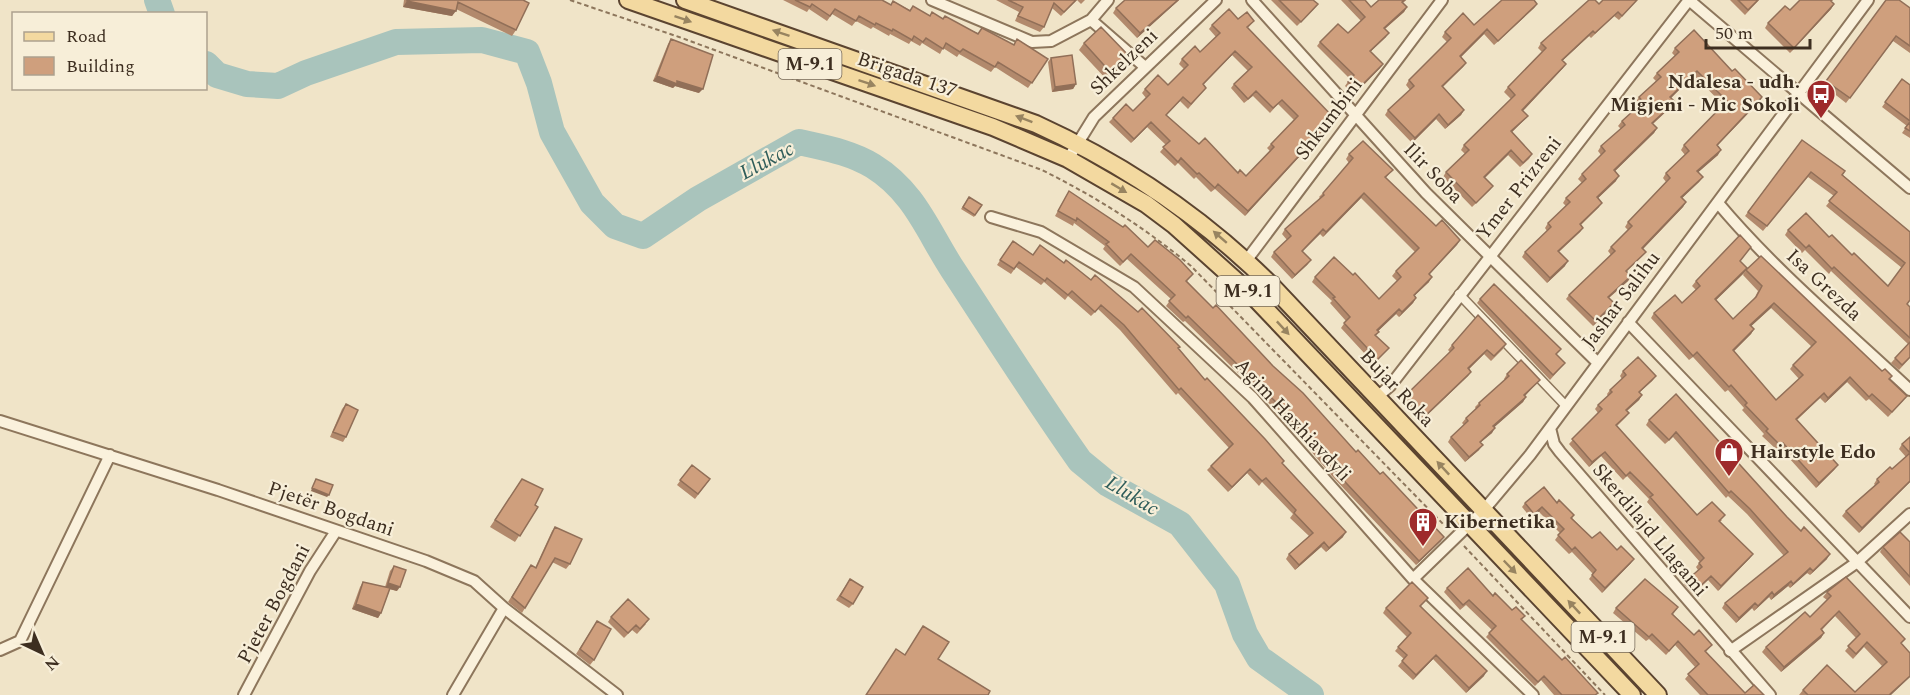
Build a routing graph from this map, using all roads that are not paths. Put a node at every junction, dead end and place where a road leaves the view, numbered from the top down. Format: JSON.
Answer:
{"nodes":[{"id":1,"x":628,"y":0,"type":"edge"},
{"id":2,"x":685,"y":0,"type":"edge"},
{"id":3,"x":932,"y":0,"type":"edge"},
{"id":4,"x":1108,"y":0,"type":"edge"},
{"id":5,"x":1216,"y":0,"type":"edge"},
{"id":6,"x":1252,"y":0,"type":"edge"},
{"id":7,"x":1442,"y":0,"type":"edge"},
{"id":8,"x":1689,"y":0,"type":"edge"},
{"id":9,"x":1868,"y":0,"type":"edge"},
{"id":10,"x":1091,"y":20,"type":"junction"},
{"id":11,"x":1145,"y":67,"type":"junction"},
{"id":12,"x":1798,"y":95,"type":"junction"},
{"id":13,"x":1354,"y":115,"type":"junction"},
{"id":14,"x":1077,"y":143,"type":"junction"},
{"id":15,"x":1068,"y":159,"type":"junction"},
{"id":16,"x":1910,"y":188,"type":"edge"},
{"id":17,"x":1718,"y":203,"type":"junction"},
{"id":18,"x":991,"y":217,"type":"dead end"},
{"id":19,"x":1489,"y":255,"type":"junction"},
{"id":20,"x":1246,"y":261,"type":"junction"},
{"id":21,"x":1459,"y":294,"type":"junction"},
{"id":22,"x":1628,"y":322,"type":"junction"},
{"id":23,"x":1598,"y":362,"type":"junction"},
{"id":24,"x":1910,"y":390,"type":"edge"},
{"id":25,"x":1377,"y":397,"type":"junction"},
{"id":26,"x":1566,"y":406,"type":"junction"},
{"id":27,"x":0,"y":421,"type":"edge"},
{"id":28,"x":1550,"y":428,"type":"junction"},
{"id":29,"x":110,"y":454,"type":"junction"},
{"id":30,"x":1484,"y":510,"type":"junction"},
{"id":31,"x":1910,"y":514,"type":"edge"},
{"id":32,"x":1470,"y":525,"type":"junction"},
{"id":33,"x":336,"y":531,"type":"junction"},
{"id":34,"x":1856,"y":562,"type":"junction"},
{"id":35,"x":1413,"y":579,"type":"junction"},
{"id":36,"x":504,"y":608,"type":"junction"},
{"id":37,"x":1910,"y":617,"type":"edge"},
{"id":38,"x":0,"y":650,"type":"edge"},
{"id":39,"x":1730,"y":651,"type":"junction"},
{"id":40,"x":244,"y":695,"type":"edge"},
{"id":41,"x":453,"y":695,"type":"edge"},
{"id":42,"x":617,"y":695,"type":"edge"},
{"id":43,"x":1533,"y":695,"type":"edge"},
{"id":44,"x":1632,"y":695,"type":"edge"},
{"id":45,"x":1658,"y":695,"type":"edge"},
{"id":46,"x":1770,"y":695,"type":"edge"}],
"edges":[{"from":1,"to":15,"type":"main road","name":"Brigada 137","number":"M-9.1","one_way":true},
{"from":14,"to":2,"type":"main road","name":"Brigada 137","number":"M-9.1","one_way":true},
{"from":3,"to":10,"type":"street"},
{"from":4,"to":10,"type":"street"},
{"from":5,"to":11,"type":"street","name":"Shkelzeni"},
{"from":6,"to":13,"type":"street","name":"Ilir Soba"},
{"from":7,"to":13,"type":"street","name":"Shkumbini"},
{"from":8,"to":12,"type":"street"},
{"from":8,"to":19,"type":"street","name":"Ymer Prizreni"},
{"from":9,"to":12,"type":"street","name":"Jashar Salihu"},
{"from":10,"to":11,"type":"street"},
{"from":11,"to":14,"type":"street","name":"Shkelzeni"},
{"from":12,"to":16,"type":"street"},
{"from":12,"to":17,"type":"street","name":"Jashar Salihu"},
{"from":13,"to":19,"type":"street","name":"Ilir Soba"},
{"from":13,"to":20,"type":"street","name":"Shkumbini"},
{"from":14,"to":15,"type":"street","name":"Shkelzeni"},
{"from":20,"to":14,"type":"main road","name":"Bujar Roka","number":"M-9.1","one_way":true},
{"from":15,"to":32,"type":"main road","name":"Bujar Roka","number":"M-9.1","one_way":true},
{"from":17,"to":22,"type":"street","name":"Jashar Salihu"},
{"from":17,"to":24,"type":"street","name":"Isa Grezda"},
{"from":18,"to":35,"type":"street","name":"Agim Haxhiavdyli"},
{"from":19,"to":21,"type":"street","name":"Ymer Prizreni"},
{"from":19,"to":23,"type":"street","name":"Ilir Soba"},
{"from":20,"to":25,"type":"main road","name":"Bujar Roka","number":"M-9.1"},
{"from":21,"to":25,"type":"street","name":"Ymer Prizreni"},
{"from":21,"to":26,"type":"street"},
{"from":22,"to":23,"type":"street","name":"Jashar Salihu"},
{"from":22,"to":34,"type":"street"},
{"from":23,"to":26,"type":"street","name":"Jashar Salihu"},
{"from":30,"to":25,"type":"main road","name":"Bujar Roka","number":"M-9.1","one_way":true},
{"from":26,"to":28,"type":"street","name":"Jashar Salihu"},
{"from":27,"to":29,"type":"street","name":"Pjetër Bogdani"},
{"from":28,"to":30,"type":"street","name":"Jashar Salihu"},
{"from":28,"to":39,"type":"street","name":"Skerdilajd Llagami"},
{"from":29,"to":33,"type":"street","name":"Pjetër Bogdani"},
{"from":29,"to":38,"type":"street"},
{"from":30,"to":32,"type":"street","name":"Jashar Salihu"},
{"from":45,"to":30,"type":"main road","name":"Bujar Roka","number":"M-9.1","one_way":true},
{"from":31,"to":34,"type":"street"},
{"from":32,"to":35,"type":"street"},
{"from":32,"to":44,"type":"main road","name":"Bujar Roka","number":"M-9.1","one_way":true},
{"from":33,"to":36,"type":"street","name":"Pjetër Bogdani"},
{"from":33,"to":40,"type":"street","name":"Pjeter Bogdani"},
{"from":34,"to":37,"type":"street"},
{"from":34,"to":39,"type":"street"},
{"from":35,"to":43,"type":"street","name":"Agim Haxhiavdyli"},
{"from":36,"to":41,"type":"street"},
{"from":36,"to":42,"type":"street","name":"Pjetër Bogdani"},
{"from":39,"to":46,"type":"street","name":"Skerdilajd Llagami"}]}
